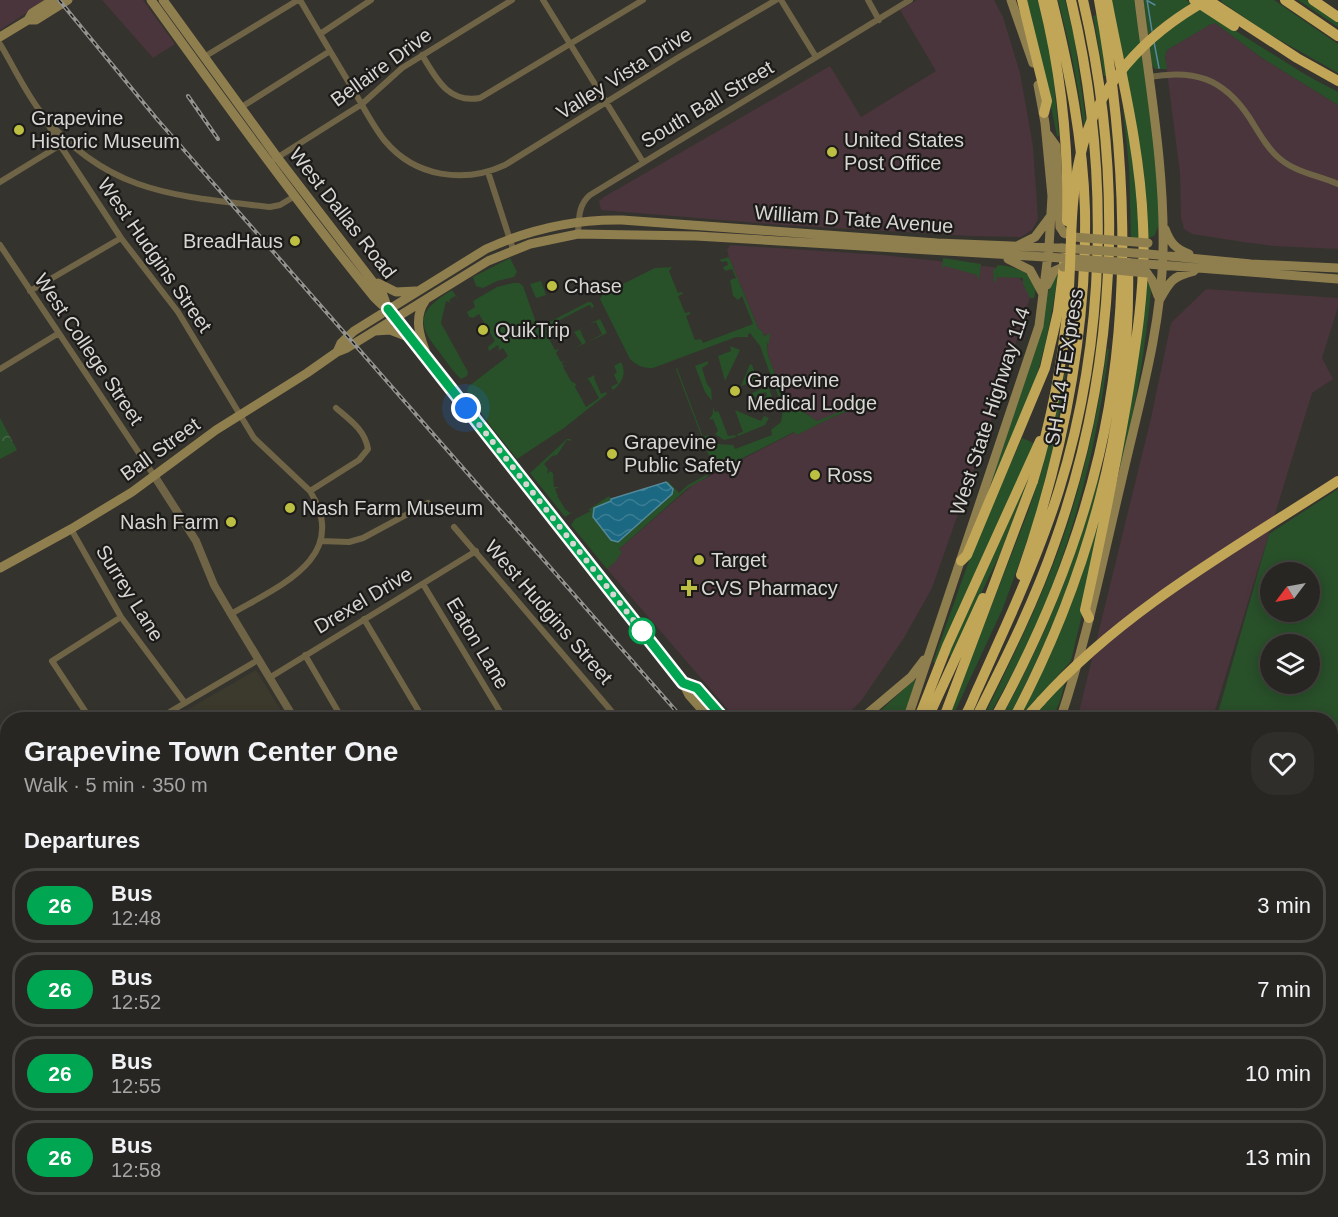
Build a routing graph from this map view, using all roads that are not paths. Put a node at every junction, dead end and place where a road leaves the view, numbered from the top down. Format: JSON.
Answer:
{"nodes":[{"id":1,"x":52,"y":0,"type":"edge"},
{"id":2,"x":68,"y":0,"type":"edge"},
{"id":3,"x":151,"y":0,"type":"edge"},
{"id":4,"x":163,"y":0,"type":"edge"},
{"id":5,"x":299,"y":0,"type":"edge"},
{"id":6,"x":371,"y":0,"type":"edge"},
{"id":7,"x":512,"y":0,"type":"edge"},
{"id":8,"x":543,"y":0,"type":"edge"},
{"id":9,"x":643,"y":0,"type":"edge"},
{"id":10,"x":776,"y":0,"type":"edge"},
{"id":11,"x":781,"y":0,"type":"edge"},
{"id":12,"x":868,"y":0,"type":"edge"},
{"id":13,"x":910,"y":0,"type":"edge"},
{"id":14,"x":1011,"y":0,"type":"edge"},
{"id":15,"x":1022,"y":0,"type":"edge"},
{"id":16,"x":1043,"y":0,"type":"edge"},
{"id":17,"x":1052,"y":0,"type":"edge"},
{"id":18,"x":1071,"y":0,"type":"edge"},
{"id":19,"x":1083,"y":0,"type":"edge"},
{"id":20,"x":1099,"y":0,"type":"edge"},
{"id":21,"x":1107,"y":0,"type":"edge"},
{"id":22,"x":1139,"y":0,"type":"edge"},
{"id":23,"x":1194,"y":0,"type":"edge"},
{"id":24,"x":1208,"y":0,"type":"edge"},
{"id":25,"x":1285,"y":0,"type":"edge"},
{"id":26,"x":1313,"y":0,"type":"edge"},
{"id":27,"x":1338,"y":17,"type":"edge"},
{"id":28,"x":879,"y":20,"type":"junction"},
{"id":29,"x":28,"y":21,"type":"junction"},
{"id":30,"x":321,"y":34,"type":"junction"},
{"id":31,"x":1338,"y":36,"type":"edge"},
{"id":32,"x":0,"y":37,"type":"edge"},
{"id":33,"x":0,"y":44,"type":"edge"},
{"id":34,"x":571,"y":44,"type":"junction"},
{"id":35,"x":330,"y":51,"type":"junction"},
{"id":36,"x":422,"y":55,"type":"junction"},
{"id":37,"x":204,"y":57,"type":"junction"},
{"id":38,"x":816,"y":57,"type":"junction"},
{"id":39,"x":1297,"y":58,"type":"junction"},
{"id":40,"x":204,"y":74,"type":"junction"},
{"id":41,"x":1149,"y":77,"type":"junction"},
{"id":42,"x":1338,"y":81,"type":"edge"},
{"id":43,"x":229,"y":93,"type":"junction"},
{"id":44,"x":607,"y":103,"type":"junction"},
{"id":45,"x":362,"y":104,"type":"junction"},
{"id":46,"x":240,"y":108,"type":"junction"},
{"id":47,"x":1044,"y":113,"type":"junction"},
{"id":48,"x":42,"y":114,"type":"junction"},
{"id":49,"x":1047,"y":133,"type":"junction"},
{"id":50,"x":68,"y":141,"type":"junction"},
{"id":51,"x":60,"y":146,"type":"junction"},
{"id":52,"x":273,"y":160,"type":"junction"},
{"id":53,"x":643,"y":162,"type":"junction"},
{"id":54,"x":1120,"y":170,"type":"junction"},
{"id":55,"x":488,"y":172,"type":"junction"},
{"id":56,"x":0,"y":182,"type":"edge"},
{"id":57,"x":1338,"y":184,"type":"edge"},
{"id":58,"x":295,"y":196,"type":"junction"},
{"id":59,"x":1052,"y":215,"type":"junction"},
{"id":60,"x":325,"y":220,"type":"junction"},
{"id":61,"x":579,"y":222,"type":"junction"},
{"id":62,"x":1163,"y":224,"type":"junction"},
{"id":63,"x":578,"y":234,"type":"junction"},
{"id":64,"x":734,"y":234,"type":"junction"},
{"id":65,"x":121,"y":238,"type":"junction"},
{"id":66,"x":510,"y":239,"type":"junction"},
{"id":67,"x":0,"y":245,"type":"edge"},
{"id":68,"x":1016,"y":246,"type":"junction"},
{"id":69,"x":937,"y":247,"type":"junction"},
{"id":70,"x":1049,"y":247,"type":"junction"},
{"id":71,"x":1084,"y":248,"type":"junction"},
{"id":72,"x":513,"y":249,"type":"junction"},
{"id":73,"x":1002,"y":256,"type":"junction"},
{"id":74,"x":1047,"y":258,"type":"junction"},
{"id":75,"x":1196,"y":258,"type":"junction"},
{"id":76,"x":1162,"y":260,"type":"junction"},
{"id":77,"x":1062,"y":263,"type":"junction"},
{"id":78,"x":1288,"y":266,"type":"junction"},
{"id":79,"x":1338,"y":268,"type":"edge"},
{"id":80,"x":1147,"y":269,"type":"junction"},
{"id":81,"x":1202,"y":269,"type":"junction"},
{"id":82,"x":365,"y":270,"type":"junction"},
{"id":83,"x":1250,"y":272,"type":"junction"},
{"id":84,"x":1338,"y":279,"type":"edge"},
{"id":85,"x":30,"y":291,"type":"junction"},
{"id":86,"x":418,"y":291,"type":"junction"},
{"id":87,"x":1044,"y":296,"type":"junction"},
{"id":88,"x":375,"y":299,"type":"junction"},
{"id":89,"x":426,"y":300,"type":"junction"},
{"id":90,"x":1159,"y":301,"type":"junction"},
{"id":91,"x":388,"y":309,"type":"junction"},
{"id":92,"x":396,"y":318,"type":"junction"},
{"id":93,"x":369,"y":321,"type":"junction"},
{"id":94,"x":370,"y":332,"type":"junction"},
{"id":95,"x":59,"y":333,"type":"junction"},
{"id":96,"x":412,"y":339,"type":"junction"},
{"id":97,"x":337,"y":352,"type":"junction"},
{"id":98,"x":428,"y":358,"type":"junction"},
{"id":99,"x":0,"y":369,"type":"edge"},
{"id":100,"x":336,"y":408,"type":"dead end"},
{"id":101,"x":240,"y":415,"type":"junction"},
{"id":102,"x":155,"y":477,"type":"junction"},
{"id":103,"x":1338,"y":481,"type":"edge"},
{"id":104,"x":310,"y":491,"type":"junction"},
{"id":105,"x":428,"y":502,"type":"dead end"},
{"id":106,"x":454,"y":527,"type":"dead end"},
{"id":107,"x":71,"y":529,"type":"junction"},
{"id":108,"x":320,"y":541,"type":"junction"},
{"id":109,"x":476,"y":551,"type":"junction"},
{"id":110,"x":1005,"y":560,"type":"junction"},
{"id":111,"x":960,"y":561,"type":"junction"},
{"id":112,"x":0,"y":568,"type":"edge"},
{"id":113,"x":423,"y":584,"type":"junction"},
{"id":114,"x":231,"y":614,"type":"junction"},
{"id":115,"x":120,"y":617,"type":"junction"},
{"id":116,"x":1089,"y":618,"type":"junction"},
{"id":117,"x":364,"y":619,"type":"junction"},
{"id":118,"x":305,"y":655,"type":"junction"},
{"id":119,"x":927,"y":656,"type":"junction"},
{"id":120,"x":258,"y":660,"type":"junction"},
{"id":121,"x":269,"y":678,"type":"junction"},
{"id":122,"x":683,"y":683,"type":"junction"},
{"id":123,"x":185,"y":703,"type":"junction"},
{"id":124,"x":86,"y":712,"type":"edge"},
{"id":125,"x":170,"y":712,"type":"edge"},
{"id":126,"x":290,"y":712,"type":"edge"},
{"id":127,"x":338,"y":712,"type":"edge"},
{"id":128,"x":419,"y":712,"type":"edge"},
{"id":129,"x":500,"y":712,"type":"edge"},
{"id":130,"x":612,"y":712,"type":"edge"},
{"id":131,"x":704,"y":712,"type":"edge"},
{"id":132,"x":718,"y":712,"type":"edge"},
{"id":133,"x":869,"y":712,"type":"edge"},
{"id":134,"x":910,"y":712,"type":"edge"},
{"id":135,"x":921,"y":712,"type":"edge"},
{"id":136,"x":931,"y":712,"type":"edge"},
{"id":137,"x":945,"y":712,"type":"edge"},
{"id":138,"x":960,"y":712,"type":"edge"},
{"id":139,"x":966,"y":712,"type":"edge"},
{"id":140,"x":979,"y":712,"type":"edge"},
{"id":141,"x":998,"y":712,"type":"edge"},
{"id":142,"x":1017,"y":712,"type":"edge"},
{"id":143,"x":1031,"y":712,"type":"edge"},
{"id":144,"x":1063,"y":712,"type":"edge"}],
"edges":[{"from":1,"to":29,"type":"main road"},
{"from":2,"to":29,"type":"main road"},
{"from":3,"to":40,"type":"main road","name":"West Dallas Road"},
{"from":4,"to":37,"type":"main road","name":"West Dallas Road"},
{"from":5,"to":30,"type":"street","name":"Valley Vista Drive"},
{"from":5,"to":37,"type":"street"},
{"from":6,"to":30,"type":"street"},
{"from":7,"to":36,"type":"street","name":"Bellaire Drive"},
{"from":8,"to":34,"type":"street"},
{"from":9,"to":34,"type":"street"},
{"from":10,"to":44,"type":"street","name":"Valley Vista Drive"},
{"from":11,"to":38,"type":"street"},
{"from":12,"to":28,"type":"street"},
{"from":13,"to":28,"type":"street"},
{"from":14,"to":47,"type":"main road","name":"West State Highway 114"},
{"from":15,"to":47,"type":"highway"},
{"from":16,"to":111,"type":"highway"},
{"from":17,"to":71,"type":"highway"},
{"from":18,"to":139,"type":"highway","name":"SH 114 TEXpress"},
{"from":19,"to":140,"type":"highway","name":"SH 114 TEXpress"},
{"from":20,"to":54,"type":"highway"},
{"from":21,"to":116,"type":"highway"},
{"from":22,"to":41,"type":"main road"},
{"from":23,"to":39,"type":"highway"},
{"from":24,"to":39,"type":"highway"},
{"from":24,"to":110,"type":"highway","bridge":true},
{"from":25,"to":31,"type":"highway"},
{"from":26,"to":27,"type":"highway"},
{"from":28,"to":38,"type":"street","name":"South Ball Street"},
{"from":29,"to":32,"type":"main road"},
{"from":30,"to":35,"type":"street","name":"Valley Vista Drive"},
{"from":33,"to":48,"type":"street","name":"West Hudgins Street"},
{"from":34,"to":36,"type":"street"},
{"from":34,"to":44,"type":"street"},
{"from":35,"to":45,"type":"street","name":"Valley Vista Drive"},
{"from":35,"to":46,"type":"street"},
{"from":36,"to":45,"type":"street","name":"Bellaire Drive"},
{"from":37,"to":43,"type":"main road","name":"West Dallas Road"},
{"from":38,"to":53,"type":"street","name":"South Ball Street"},
{"from":39,"to":42,"type":"highway"},
{"from":40,"to":43,"type":"main road"},
{"from":40,"to":52,"type":"main road","name":"West Dallas Road"},
{"from":41,"to":57,"type":"street"},
{"from":41,"to":62,"type":"main road"},
{"from":43,"to":46,"type":"main road","name":"West Dallas Road"},
{"from":44,"to":53,"type":"street"},
{"from":44,"to":55,"type":"street","name":"Valley Vista Drive"},
{"from":45,"to":52,"type":"street","name":"Bellaire Drive"},
{"from":45,"to":55,"type":"street","name":"Valley Vista Drive"},
{"from":46,"to":52,"type":"main road","name":"West Dallas Road"},
{"from":47,"to":49,"type":"main road","name":"West State Highway 114"},
{"from":48,"to":50,"type":"street","name":"West Hudgins Street"},
{"from":48,"to":51,"type":"street","name":"West Hudgins Street"},
{"from":49,"to":59,"type":"main road","name":"West State Highway 114"},
{"from":49,"to":62,"type":"main road","bridge":true},
{"from":50,"to":51,"type":"street"},
{"from":50,"to":58,"type":"street","name":"West Hudgins Street"},
{"from":51,"to":56,"type":"street"},
{"from":51,"to":65,"type":"street","name":"West Hudgins Street"},
{"from":52,"to":58,"type":"main road","name":"West Dallas Road"},
{"from":52,"to":60,"type":"main road","name":"West Dallas Road"},
{"from":53,"to":61,"type":"street","name":"South Ball Street"},
{"from":54,"to":141,"type":"highway"},
{"from":54,"to":142,"type":"highway"},
{"from":55,"to":66,"type":"street"},
{"from":58,"to":60,"type":"main road"},
{"from":58,"to":88,"type":"main road","name":"West Dallas Road"},
{"from":59,"to":68,"type":"main road"},
{"from":59,"to":70,"type":"main road","name":"West State Highway 114"},
{"from":60,"to":82,"type":"main road","name":"West Dallas Road"},
{"from":61,"to":63,"type":"street","name":"South Ball Street"},
{"from":61,"to":64,"type":"main road","name":"William D Tate Avenue"},
{"from":61,"to":66,"type":"main road","name":"William D Tate Avenue"},
{"from":62,"to":75,"type":"main road"},
{"from":62,"to":76,"type":"main road"},
{"from":63,"to":64,"type":"main road","name":"William D Tate Avenue"},
{"from":63,"to":72,"type":"main road","name":"William D Tate Avenue"},
{"from":64,"to":69,"type":"main road","name":"William D Tate Avenue"},
{"from":65,"to":85,"type":"street"},
{"from":65,"to":101,"type":"street","name":"West Hudgins Street"},
{"from":66,"to":72,"type":"street"},
{"from":66,"to":86,"type":"main road","name":"William D Tate Avenue"},
{"from":67,"to":85,"type":"street","name":"West College Street"},
{"from":68,"to":69,"type":"main road","name":"William D Tate Avenue"},
{"from":68,"to":70,"type":"main road","name":"William D Tate Avenue"},
{"from":69,"to":73,"type":"main road","name":"William D Tate Avenue"},
{"from":70,"to":74,"type":"main road","name":"West State Highway 114"},
{"from":70,"to":76,"type":"main road","name":"William D Tate Avenue","bridge":true},
{"from":71,"to":135,"type":"highway"},
{"from":71,"to":138,"type":"highway"},
{"from":72,"to":89,"type":"main road","name":"William D Tate Avenue"},
{"from":73,"to":74,"type":"main road","name":"William D Tate Avenue"},
{"from":73,"to":87,"type":"main road"},
{"from":74,"to":77,"type":"main road","name":"William D Tate Avenue"},
{"from":74,"to":87,"type":"main road","name":"West State Highway 114"},
{"from":75,"to":76,"type":"main road","name":"William D Tate Avenue"},
{"from":75,"to":78,"type":"main road","name":"William D Tate Avenue"},
{"from":76,"to":80,"type":"main road","name":"William D Tate Avenue"},
{"from":76,"to":81,"type":"main road","name":"William D Tate Avenue"},
{"from":76,"to":90,"type":"main road"},
{"from":77,"to":80,"type":"main road","name":"William D Tate Avenue","bridge":true},
{"from":77,"to":87,"type":"main road"},
{"from":78,"to":79,"type":"main road","name":"William D Tate Avenue"},
{"from":78,"to":83,"type":"main road"},
{"from":80,"to":90,"type":"main road"},
{"from":81,"to":83,"type":"main road","name":"William D Tate Avenue"},
{"from":81,"to":90,"type":"main road"},
{"from":82,"to":86,"type":"main road"},
{"from":82,"to":91,"type":"main road","name":"West Dallas Road"},
{"from":83,"to":84,"type":"main road","name":"William D Tate Avenue"},
{"from":85,"to":95,"type":"street","name":"West College Street"},
{"from":86,"to":91,"type":"main road","name":"William D Tate Avenue"},
{"from":87,"to":111,"type":"main road","name":"West State Highway 114"},
{"from":88,"to":91,"type":"main road","name":"West Dallas Road"},
{"from":88,"to":93,"type":"main road"},
{"from":89,"to":92,"type":"main road","name":"William D Tate Avenue"},
{"from":89,"to":98,"type":"main road"},
{"from":90,"to":116,"type":"main road"},
{"from":91,"to":92,"type":"main road"},
{"from":91,"to":93,"type":"main road","name":"Ball Street"},
{"from":92,"to":94,"type":"main road","name":"Ball Street"},
{"from":92,"to":96,"type":"main road"},
{"from":93,"to":97,"type":"main road","name":"Ball Street"},
{"from":94,"to":96,"type":"main road"},
{"from":94,"to":97,"type":"main road","name":"Ball Street"},
{"from":95,"to":99,"type":"street"},
{"from":95,"to":102,"type":"street","name":"West College Street"},
{"from":96,"to":98,"type":"main road"},
{"from":97,"to":101,"type":"main road","name":"Ball Street"},
{"from":98,"to":122,"type":"main road"},
{"from":100,"to":104,"type":"street"},
{"from":101,"to":102,"type":"main road","name":"Ball Street"},
{"from":101,"to":104,"type":"street","name":"West Hudgins Street"},
{"from":102,"to":107,"type":"main road","name":"Ball Street"},
{"from":102,"to":114,"type":"street","name":"West College Street"},
{"from":103,"to":143,"type":"highway","bridge":true},
{"from":104,"to":108,"type":"street"},
{"from":105,"to":108,"type":"street"},
{"from":106,"to":109,"type":"street","name":"West Hudgins Street"},
{"from":107,"to":112,"type":"main road","name":"Ball Street"},
{"from":107,"to":115,"type":"street","name":"Surrey Lane"},
{"from":108,"to":114,"type":"street"},
{"from":109,"to":113,"type":"street","name":"Drexel Drive"},
{"from":109,"to":130,"type":"street","name":"West Hudgins Street"},
{"from":110,"to":136,"type":"highway"},
{"from":110,"to":137,"type":"highway"},
{"from":111,"to":119,"type":"main road","name":"West State Highway 114"},
{"from":113,"to":117,"type":"street","name":"Drexel Drive"},
{"from":113,"to":129,"type":"street","name":"Eaton Lane"},
{"from":114,"to":120,"type":"street","name":"West College Street"},
{"from":115,"to":123,"type":"street","name":"Surrey Lane"},
{"from":115,"to":124,"type":"street"},
{"from":116,"to":144,"type":"main road"},
{"from":117,"to":118,"type":"street","name":"Drexel Drive"},
{"from":117,"to":128,"type":"street"},
{"from":118,"to":121,"type":"street","name":"Drexel Drive"},
{"from":118,"to":127,"type":"street"},
{"from":119,"to":133,"type":"main road"},
{"from":119,"to":134,"type":"main road","name":"West State Highway 114"},
{"from":120,"to":121,"type":"street","name":"West College Street"},
{"from":120,"to":123,"type":"street"},
{"from":121,"to":126,"type":"street","name":"West College Street"},
{"from":122,"to":131,"type":"main road"},
{"from":122,"to":132,"type":"main road"},
{"from":123,"to":125,"type":"street"}]}
